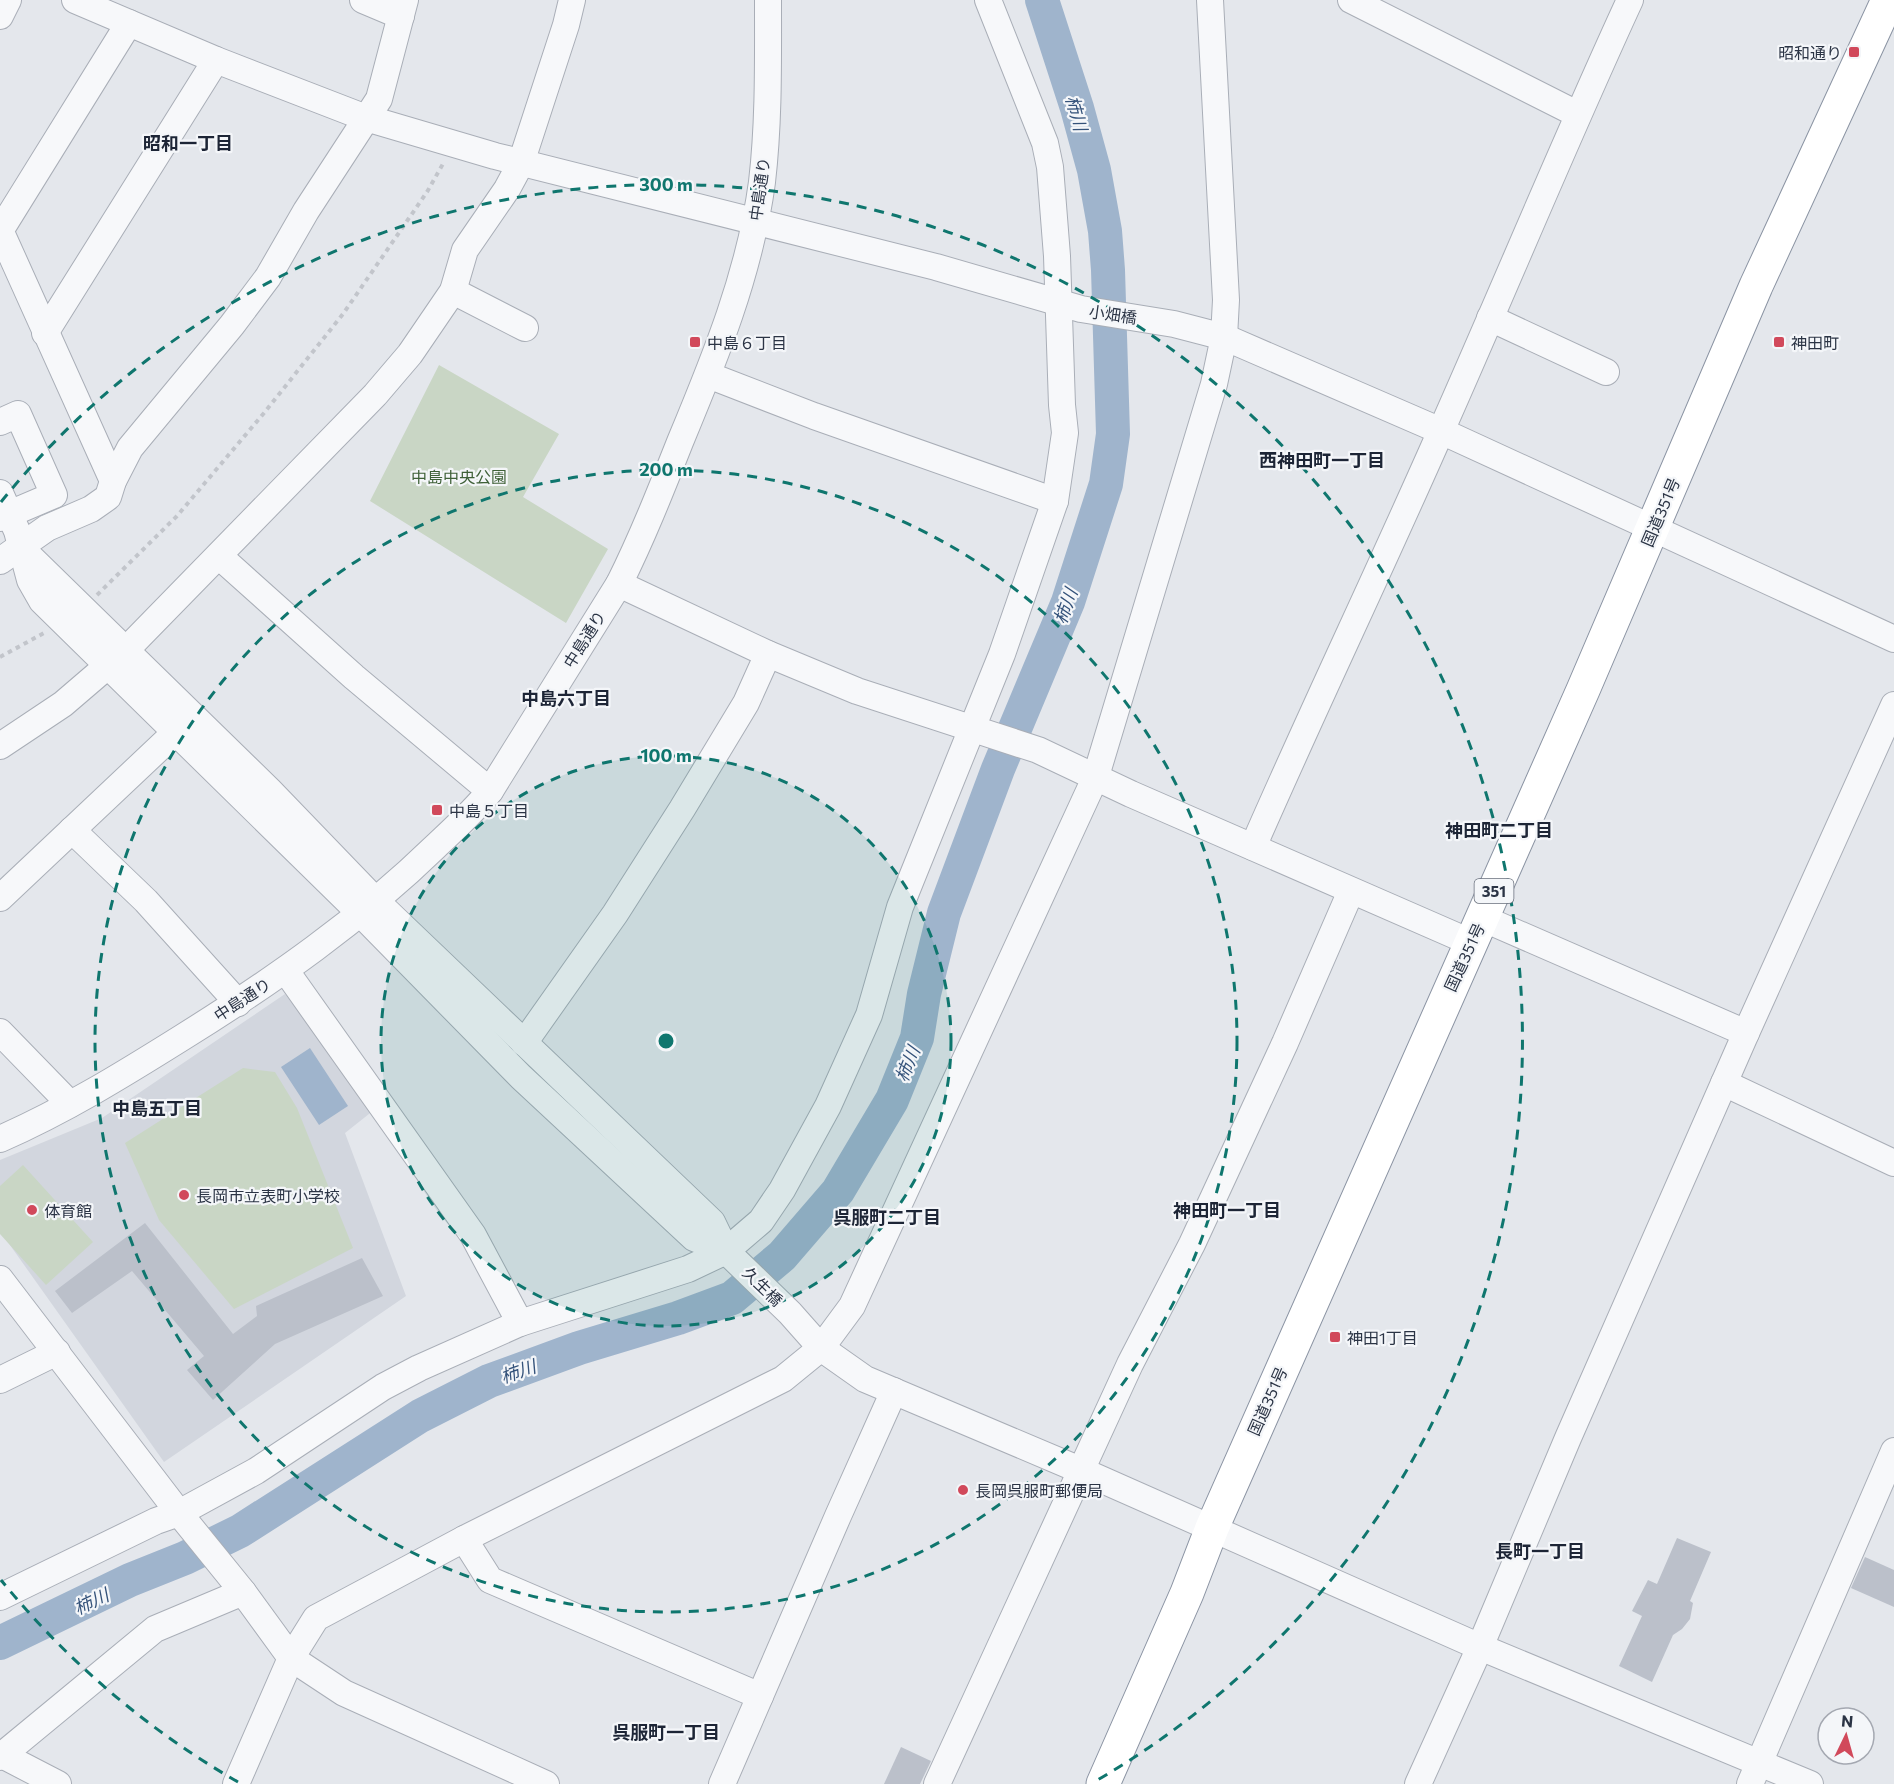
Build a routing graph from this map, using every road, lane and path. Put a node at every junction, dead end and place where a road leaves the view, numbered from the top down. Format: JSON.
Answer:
{"nodes":[{"id":1,"x":9,"y":0,"type":"edge"},
{"id":2,"x":75,"y":0,"type":"edge"},
{"id":3,"x":363,"y":0,"type":"edge"},
{"id":4,"x":572,"y":0,"type":"edge"},
{"id":5,"x":768,"y":0,"type":"edge"},
{"id":6,"x":988,"y":0,"type":"edge"},
{"id":7,"x":1210,"y":0,"type":"edge"},
{"id":8,"x":1351,"y":0,"type":"edge"},
{"id":9,"x":1630,"y":0,"type":"edge"},
{"id":10,"x":1888,"y":0,"type":"edge"},
{"id":11,"x":403,"y":8,"type":"edge"},
{"id":12,"x":0,"y":16,"type":"edge"},
{"id":13,"x":129,"y":23,"type":"junction"},
{"id":14,"x":216,"y":60,"type":"junction"},
{"id":15,"x":1577,"y":114,"type":"junction"},
{"id":16,"x":366,"y":118,"type":"junction"},
{"id":17,"x":452,"y":143,"type":"junction"},
{"id":18,"x":520,"y":163,"type":"junction"},
{"id":19,"x":755,"y":220,"type":"junction"},
{"id":20,"x":0,"y":231,"type":"edge"},
{"id":21,"x":453,"y":291,"type":"junction"},
{"id":22,"x":1070,"y":305,"type":"junction"},
{"id":23,"x":1490,"y":318,"type":"junction"},
{"id":24,"x":525,"y":328,"type":"dead end"},
{"id":25,"x":45,"y":333,"type":"junction"},
{"id":26,"x":1224,"y":337,"type":"junction"},
{"id":27,"x":1606,"y":372,"type":"dead end"},
{"id":28,"x":708,"y":375,"type":"junction"},
{"id":29,"x":0,"y":422,"type":"edge"},
{"id":30,"x":1441,"y":431,"type":"junction"},
{"id":31,"x":113,"y":481,"type":"junction"},
{"id":32,"x":1055,"y":501,"type":"junction"},
{"id":33,"x":3,"y":508,"type":"edge"},
{"id":34,"x":1653,"y":529,"type":"junction"},
{"id":35,"x":11,"y":554,"type":"edge"},
{"id":36,"x":219,"y":556,"type":"junction"},
{"id":37,"x":619,"y":584,"type":"junction"},
{"id":38,"x":83,"y":608,"type":"junction"},
{"id":39,"x":59,"y":618,"type":"junction"},
{"id":40,"x":1894,"y":639,"type":"edge"},
{"id":41,"x":768,"y":654,"type":"junction"},
{"id":42,"x":0,"y":657,"type":"edge"},
{"id":43,"x":116,"y":658,"type":"junction"},
{"id":44,"x":1894,"y":705,"type":"edge"},
{"id":45,"x":977,"y":731,"type":"junction"},
{"id":46,"x":176,"y":732,"type":"junction"},
{"id":47,"x":0,"y":747,"type":"edge"},
{"id":48,"x":1096,"y":776,"type":"junction"},
{"id":49,"x":490,"y":791,"type":"junction"},
{"id":50,"x":72,"y":830,"type":"junction"},
{"id":51,"x":1253,"y":847,"type":"junction"},
{"id":52,"x":1351,"y":891,"type":"junction"},
{"id":53,"x":0,"y":898,"type":"edge"},
{"id":54,"x":368,"y":908,"type":"junction"},
{"id":55,"x":1476,"y":930,"type":"junction"},
{"id":56,"x":286,"y":971,"type":"junction"},
{"id":57,"x":238,"y":1003,"type":"junction"},
{"id":58,"x":0,"y":1032,"type":"edge"},
{"id":59,"x":1746,"y":1033,"type":"junction"},
{"id":60,"x":524,"y":1043,"type":"junction"},
{"id":61,"x":1724,"y":1083,"type":"junction"},
{"id":62,"x":70,"y":1104,"type":"junction"},
{"id":63,"x":0,"y":1139,"type":"edge"},
{"id":64,"x":1894,"y":1163,"type":"edge"},
{"id":65,"x":731,"y":1256,"type":"junction"},
{"id":66,"x":0,"y":1279,"type":"edge"},
{"id":67,"x":520,"y":1323,"type":"junction"},
{"id":68,"x":821,"y":1348,"type":"junction"},
{"id":69,"x":57,"y":1352,"type":"junction"},
{"id":70,"x":0,"y":1380,"type":"edge"},
{"id":71,"x":894,"y":1391,"type":"junction"},
{"id":72,"x":1892,"y":1460,"type":"edge"},
{"id":73,"x":1080,"y":1470,"type":"junction"},
{"id":74,"x":185,"y":1520,"type":"junction"},
{"id":75,"x":1212,"y":1528,"type":"junction"},
{"id":76,"x":464,"y":1539,"type":"junction"},
{"id":77,"x":243,"y":1592,"type":"junction"},
{"id":78,"x":0,"y":1597,"type":"edge"},
{"id":79,"x":1480,"y":1647,"type":"junction"},
{"id":80,"x":291,"y":1658,"type":"junction"},
{"id":81,"x":760,"y":1696,"type":"junction"},
{"id":82,"x":1,"y":1756,"type":"edge"},
{"id":83,"x":1755,"y":1773,"type":"edge"},
{"id":84,"x":58,"y":1784,"type":"edge"},
{"id":85,"x":236,"y":1784,"type":"edge"},
{"id":86,"x":546,"y":1784,"type":"edge"},
{"id":87,"x":723,"y":1784,"type":"edge"},
{"id":88,"x":937,"y":1784,"type":"edge"},
{"id":89,"x":1103,"y":1784,"type":"edge"},
{"id":90,"x":1418,"y":1784,"type":"edge"},
{"id":91,"x":1810,"y":1784,"type":"edge"}],
"edges":[{"from":1,"to":12,"type":"street"},
{"from":2,"to":13,"type":"street","name":"小畑橋"},
{"from":3,"to":11,"type":"street"},
{"from":4,"to":18,"type":"street"},
{"from":5,"to":19,"type":"street","name":"中島通り"},
{"from":6,"to":22,"type":"street"},
{"from":7,"to":26,"type":"street"},
{"from":8,"to":15,"type":"street"},
{"from":9,"to":15,"type":"street"},
{"from":10,"to":34,"type":"highway","name":"国道351号","number":"351"},
{"from":11,"to":16,"type":"street"},
{"from":13,"to":14,"type":"street","name":"小畑橋"},
{"from":13,"to":20,"type":"street"},
{"from":14,"to":16,"type":"street","name":"小畑橋"},
{"from":14,"to":25,"type":"street"},
{"from":15,"to":23,"type":"street"},
{"from":16,"to":17,"type":"street","name":"小畑橋"},
{"from":16,"to":31,"type":"street"},
{"from":17,"to":18,"type":"street","name":"小畑橋"},
{"from":17,"to":38,"type":"path"},
{"from":18,"to":19,"type":"street","name":"小畑橋"},
{"from":18,"to":21,"type":"street"},
{"from":19,"to":22,"type":"street","name":"小畑橋"},
{"from":19,"to":28,"type":"street","name":"中島通り"},
{"from":20,"to":25,"type":"street"},
{"from":21,"to":24,"type":"street"},
{"from":21,"to":36,"type":"street"},
{"from":22,"to":26,"type":"street","name":"小畑橋"},
{"from":22,"to":32,"type":"street"},
{"from":23,"to":27,"type":"street"},
{"from":23,"to":30,"type":"street"},
{"from":25,"to":31,"type":"street"},
{"from":26,"to":30,"type":"street","name":"小畑橋"},
{"from":26,"to":48,"type":"street"},
{"from":28,"to":32,"type":"street"},
{"from":28,"to":37,"type":"street","name":"中島通り"},
{"from":29,"to":33,"type":"street"},
{"from":30,"to":34,"type":"street","name":"小畑橋"},
{"from":30,"to":51,"type":"street"},
{"from":31,"to":35,"type":"street"},
{"from":32,"to":45,"type":"street"},
{"from":33,"to":35,"type":"street"},
{"from":34,"to":40,"type":"street","name":"小畑橋"},
{"from":34,"to":55,"type":"highway","name":"国道351号","number":"351"},
{"from":35,"to":38,"type":"street"},
{"from":35,"to":39,"type":"street"},
{"from":36,"to":43,"type":"street"},
{"from":36,"to":49,"type":"street"},
{"from":37,"to":41,"type":"street"},
{"from":37,"to":49,"type":"street","name":"中島通り"},
{"from":38,"to":43,"type":"street"},
{"from":39,"to":42,"type":"path"},
{"from":39,"to":43,"type":"street"},
{"from":41,"to":45,"type":"street"},
{"from":41,"to":60,"type":"street"},
{"from":43,"to":46,"type":"street"},
{"from":43,"to":47,"type":"street"},
{"from":43,"to":54,"type":"street"},
{"from":44,"to":59,"type":"street"},
{"from":45,"to":48,"type":"street"},
{"from":45,"to":65,"type":"street"},
{"from":46,"to":50,"type":"street"},
{"from":46,"to":54,"type":"street"},
{"from":48,"to":51,"type":"street"},
{"from":48,"to":68,"type":"street"},
{"from":49,"to":54,"type":"street","name":"中島通り"},
{"from":50,"to":53,"type":"street"},
{"from":50,"to":57,"type":"street"},
{"from":51,"to":52,"type":"street"},
{"from":52,"to":55,"type":"street"},
{"from":52,"to":73,"type":"street"},
{"from":54,"to":56,"type":"street","name":"中島通り"},
{"from":54,"to":60,"type":"street"},
{"from":54,"to":65,"type":"street"},
{"from":55,"to":59,"type":"street"},
{"from":55,"to":75,"type":"highway","name":"国道351号","number":"351"},
{"from":56,"to":57,"type":"street","name":"中島通り"},
{"from":56,"to":67,"type":"street"},
{"from":57,"to":62,"type":"street","name":"中島通り"},
{"from":58,"to":62,"type":"street"},
{"from":59,"to":61,"type":"street"},
{"from":60,"to":65,"type":"street"},
{"from":61,"to":64,"type":"street"},
{"from":61,"to":79,"type":"street"},
{"from":62,"to":63,"type":"street","name":"中島通り"},
{"from":65,"to":67,"type":"street"},
{"from":65,"to":68,"type":"street","name":"久生橋"},
{"from":66,"to":69,"type":"street"},
{"from":67,"to":74,"type":"street"},
{"from":68,"to":71,"type":"street","name":"久生橋"},
{"from":68,"to":76,"type":"street"},
{"from":69,"to":70,"type":"street"},
{"from":69,"to":74,"type":"street"},
{"from":71,"to":73,"type":"street","name":"久生橋"},
{"from":71,"to":81,"type":"street"},
{"from":72,"to":83,"type":"street"},
{"from":73,"to":75,"type":"street","name":"久生橋"},
{"from":73,"to":88,"type":"street"},
{"from":74,"to":77,"type":"street"},
{"from":74,"to":78,"type":"street"},
{"from":75,"to":79,"type":"street","name":"久生橋"},
{"from":75,"to":89,"type":"highway","name":"国道351号","number":"351"},
{"from":76,"to":80,"type":"street"},
{"from":76,"to":81,"type":"street"},
{"from":77,"to":80,"type":"street"},
{"from":77,"to":82,"type":"street"},
{"from":79,"to":83,"type":"street","name":"久生橋"},
{"from":79,"to":90,"type":"street"},
{"from":80,"to":85,"type":"street"},
{"from":80,"to":86,"type":"street"},
{"from":81,"to":87,"type":"street"},
{"from":82,"to":84,"type":"street"},
{"from":83,"to":91,"type":"street","name":"久生橋"}]}
